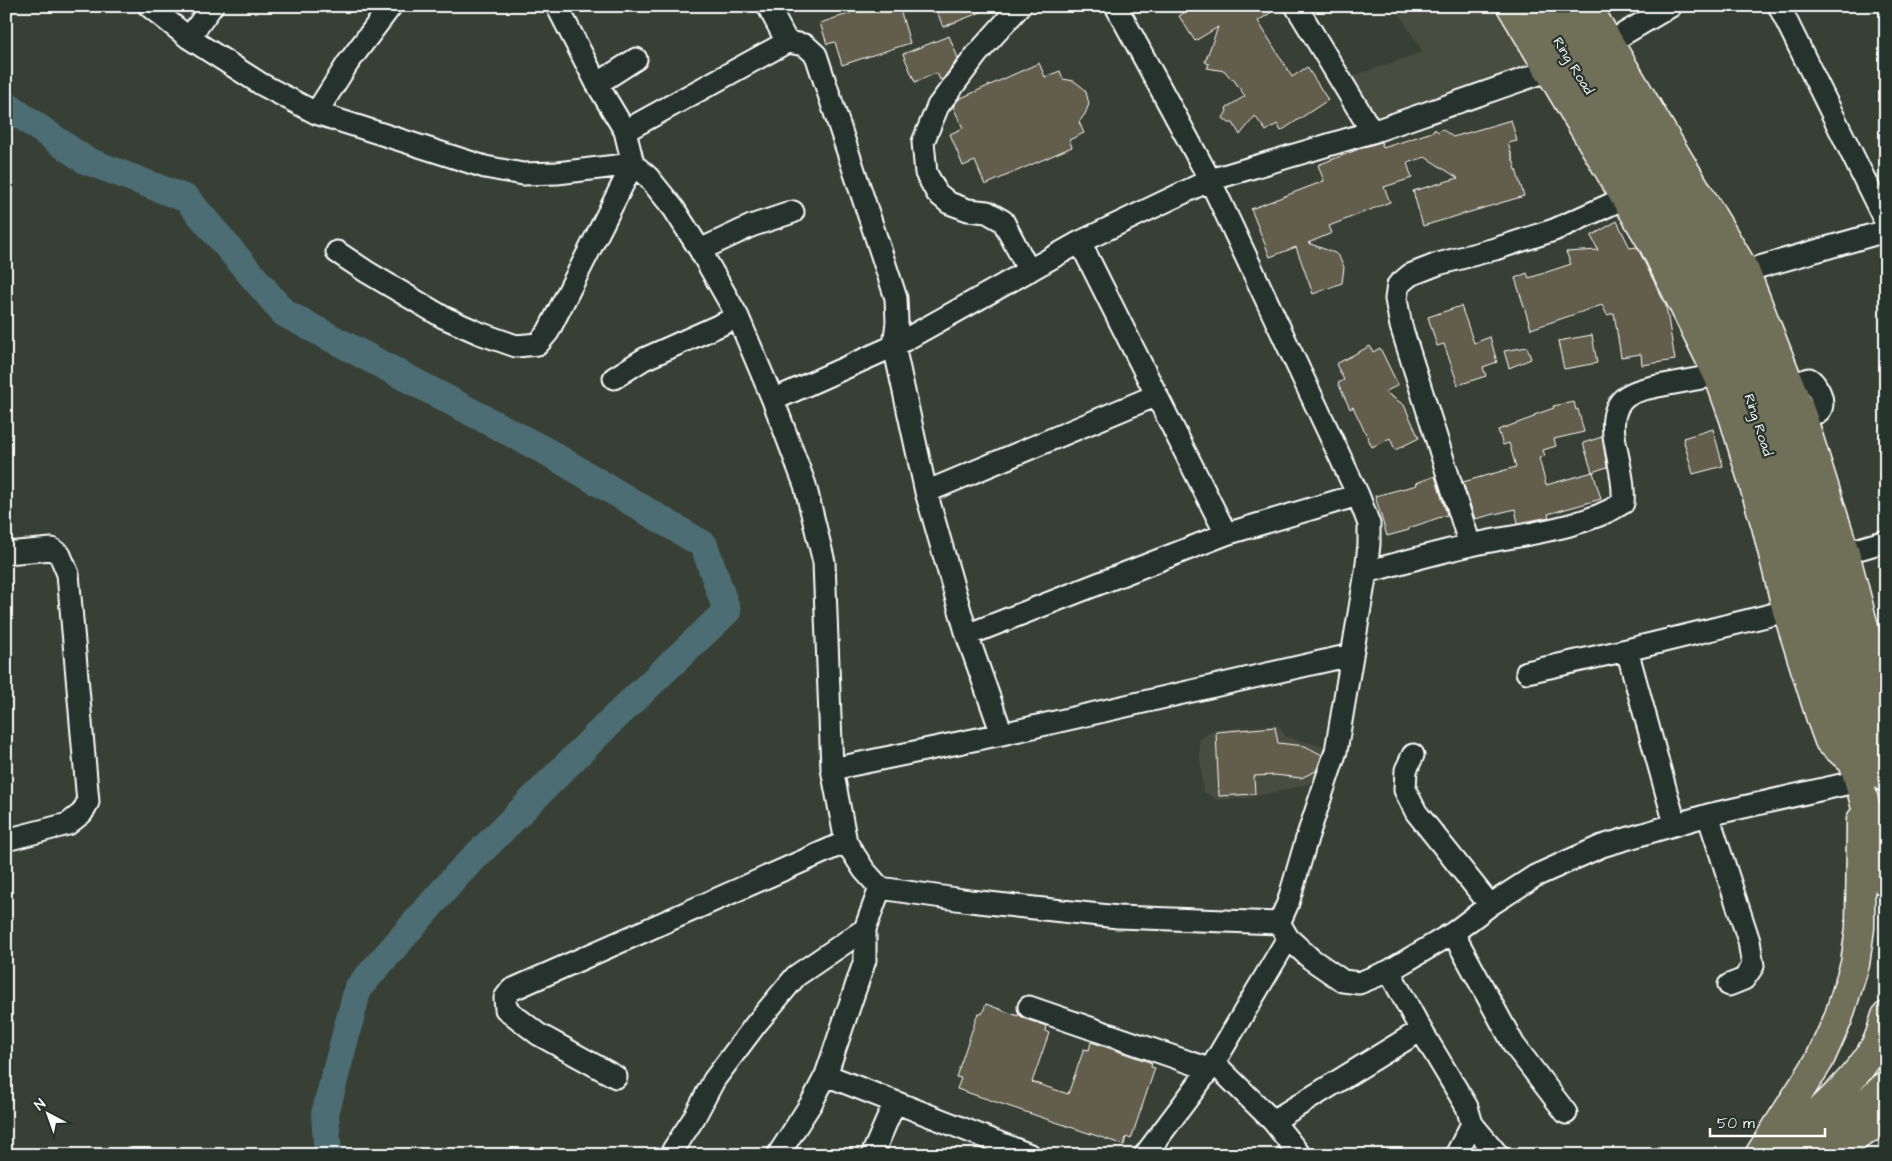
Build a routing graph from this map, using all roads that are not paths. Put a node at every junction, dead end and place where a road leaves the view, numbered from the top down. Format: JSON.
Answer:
{"nodes":[{"id":1,"x":149,"y":6,"type":"edge"},
{"id":2,"x":212,"y":6,"type":"edge"},
{"id":3,"x":391,"y":6,"type":"edge"},
{"id":4,"x":556,"y":6,"type":"edge"},
{"id":5,"x":768,"y":6,"type":"edge"},
{"id":6,"x":1020,"y":6,"type":"edge"},
{"id":7,"x":1116,"y":6,"type":"edge"},
{"id":8,"x":1296,"y":6,"type":"edge"},
{"id":9,"x":1511,"y":6,"type":"edge"},
{"id":10,"x":1536,"y":6,"type":"edge"},
{"id":11,"x":1559,"y":6,"type":"edge"},
{"id":12,"x":1587,"y":6,"type":"edge"},
{"id":13,"x":1671,"y":6,"type":"edge"},
{"id":14,"x":1779,"y":6,"type":"edge"},
{"id":15,"x":190,"y":38,"type":"junction"},
{"id":16,"x":787,"y":42,"type":"junction"},
{"id":17,"x":1610,"y":42,"type":"junction"},
{"id":18,"x":636,"y":59,"type":"dead end"},
{"id":19,"x":1550,"y":70,"type":"junction"},
{"id":20,"x":597,"y":84,"type":"junction"},
{"id":21,"x":316,"y":113,"type":"junction"},
{"id":22,"x":625,"y":131,"type":"junction"},
{"id":23,"x":1372,"y":132,"type":"junction"},
{"id":24,"x":633,"y":164,"type":"junction"},
{"id":25,"x":1210,"y":180,"type":"junction"},
{"id":26,"x":1627,"y":197,"type":"junction"},
{"id":27,"x":794,"y":212,"type":"dead end"},
{"id":28,"x":1886,"y":223,"type":"edge"},
{"id":29,"x":1886,"y":231,"type":"edge"},
{"id":30,"x":1080,"y":242,"type":"junction"},
{"id":31,"x":700,"y":250,"type":"junction"},
{"id":32,"x":337,"y":252,"type":"dead end"},
{"id":33,"x":1029,"y":270,"type":"junction"},
{"id":34,"x":1745,"y":271,"type":"junction"},
{"id":35,"x":738,"y":317,"type":"junction"},
{"id":36,"x":894,"y":346,"type":"junction"},
{"id":37,"x":1718,"y":375,"type":"junction"},
{"id":38,"x":614,"y":378,"type":"dead end"},
{"id":39,"x":1157,"y":395,"type":"junction"},
{"id":40,"x":773,"y":400,"type":"junction"},
{"id":41,"x":926,"y":492,"type":"junction"},
{"id":42,"x":1358,"y":495,"type":"junction"},
{"id":43,"x":1226,"y":534,"type":"junction"},
{"id":44,"x":1886,"y":541,"type":"edge"},
{"id":45,"x":1470,"y":545,"type":"junction"},
{"id":46,"x":6,"y":553,"type":"edge"},
{"id":47,"x":1845,"y":553,"type":"junction"},
{"id":48,"x":1366,"y":572,"type":"junction"},
{"id":49,"x":1787,"y":611,"type":"junction"},
{"id":50,"x":968,"y":635,"type":"junction"},
{"id":51,"x":1628,"y":650,"type":"junction"},
{"id":52,"x":1351,"y":655,"type":"junction"},
{"id":53,"x":1527,"y":672,"type":"dead end"},
{"id":54,"x":1886,"y":712,"type":"edge"},
{"id":55,"x":1002,"y":734,"type":"junction"},
{"id":56,"x":1412,"y":755,"type":"dead end"},
{"id":57,"x":832,"y":769,"type":"junction"},
{"id":58,"x":1871,"y":770,"type":"edge"},
{"id":59,"x":1708,"y":815,"type":"junction"},
{"id":60,"x":1675,"y":824,"type":"junction"},
{"id":61,"x":6,"y":840,"type":"edge"},
{"id":62,"x":846,"y":842,"type":"junction"},
{"id":63,"x":1886,"y":882,"type":"edge"},
{"id":64,"x":880,"y":888,"type":"junction"},
{"id":65,"x":1490,"y":905,"type":"junction"},
{"id":66,"x":865,"y":929,"type":"junction"},
{"id":67,"x":1283,"y":931,"type":"junction"},
{"id":68,"x":1453,"y":933,"type":"junction"},
{"id":69,"x":1389,"y":971,"type":"junction"},
{"id":70,"x":1729,"y":985,"type":"dead end"},
{"id":71,"x":1029,"y":1007,"type":"dead end"},
{"id":72,"x":1886,"y":1016,"type":"edge"},
{"id":73,"x":1421,"y":1030,"type":"junction"},
{"id":74,"x":1211,"y":1066,"type":"junction"},
{"id":75,"x":826,"y":1075,"type":"junction"},
{"id":76,"x":616,"y":1077,"type":"dead end"},
{"id":77,"x":1886,"y":1085,"type":"edge"},
{"id":78,"x":895,"y":1102,"type":"junction"},
{"id":79,"x":1566,"y":1113,"type":"dead end"},
{"id":80,"x":1273,"y":1121,"type":"junction"},
{"id":81,"x":1472,"y":1124,"type":"junction"},
{"id":82,"x":1881,"y":1129,"type":"edge"},
{"id":83,"x":992,"y":1148,"type":"edge"},
{"id":84,"x":674,"y":1150,"type":"dead end"},
{"id":85,"x":778,"y":1155,"type":"edge"},
{"id":86,"x":872,"y":1155,"type":"edge"},
{"id":87,"x":1030,"y":1155,"type":"edge"},
{"id":88,"x":1145,"y":1155,"type":"edge"},
{"id":89,"x":1300,"y":1155,"type":"edge"},
{"id":90,"x":1456,"y":1155,"type":"edge"},
{"id":91,"x":1498,"y":1155,"type":"edge"},
{"id":92,"x":1759,"y":1155,"type":"edge"},
{"id":93,"x":1771,"y":1155,"type":"edge"},
{"id":94,"x":1810,"y":1155,"type":"edge"},
{"id":95,"x":1827,"y":1155,"type":"edge"}],
"edges":[{"from":1,"to":15,"type":"street"},
{"from":2,"to":15,"type":"street"},
{"from":3,"to":21,"type":"street"},
{"from":4,"to":20,"type":"street"},
{"from":5,"to":16,"type":"street"},
{"from":6,"to":33,"type":"street"},
{"from":7,"to":25,"type":"street"},
{"from":8,"to":23,"type":"street"},
{"from":9,"to":19,"type":"main road"},
{"from":10,"to":58,"type":"main road","name":"Ring Road"},
{"from":11,"to":58,"type":"main road","name":"Ring Road"},
{"from":12,"to":17,"type":"main road"},
{"from":13,"to":17,"type":"street"},
{"from":14,"to":28,"type":"street"},
{"from":15,"to":21,"type":"street"},
{"from":16,"to":22,"type":"street"},
{"from":16,"to":36,"type":"street"},
{"from":17,"to":34,"type":"main road"},
{"from":18,"to":20,"type":"street"},
{"from":19,"to":23,"type":"street"},
{"from":19,"to":26,"type":"main road"},
{"from":20,"to":22,"type":"street"},
{"from":21,"to":24,"type":"street"},
{"from":22,"to":24,"type":"street"},
{"from":23,"to":25,"type":"street"},
{"from":24,"to":31,"type":"street"},
{"from":24,"to":32,"type":"street"},
{"from":25,"to":30,"type":"street"},
{"from":25,"to":42,"type":"street"},
{"from":26,"to":37,"type":"main road"},
{"from":26,"to":45,"type":"street"},
{"from":27,"to":31,"type":"street"},
{"from":29,"to":34,"type":"street"},
{"from":30,"to":33,"type":"street"},
{"from":30,"to":39,"type":"street"},
{"from":31,"to":35,"type":"street"},
{"from":33,"to":36,"type":"street"},
{"from":34,"to":47,"type":"main road"},
{"from":35,"to":38,"type":"street"},
{"from":35,"to":40,"type":"street"},
{"from":36,"to":40,"type":"street"},
{"from":36,"to":41,"type":"street"},
{"from":37,"to":45,"type":"street"},
{"from":37,"to":49,"type":"main road"},
{"from":39,"to":41,"type":"street"},
{"from":39,"to":43,"type":"street"},
{"from":40,"to":57,"type":"street"},
{"from":41,"to":50,"type":"street"},
{"from":42,"to":43,"type":"street"},
{"from":42,"to":48,"type":"street"},
{"from":43,"to":50,"type":"street"},
{"from":44,"to":47,"type":"street"},
{"from":45,"to":48,"type":"street"},
{"from":46,"to":61,"type":"street"},
{"from":47,"to":54,"type":"main road"},
{"from":48,"to":52,"type":"street"},
{"from":49,"to":51,"type":"street"},
{"from":49,"to":58,"type":"main road"},
{"from":50,"to":55,"type":"street"},
{"from":51,"to":53,"type":"street"},
{"from":51,"to":60,"type":"street"},
{"from":52,"to":55,"type":"street"},
{"from":52,"to":67,"type":"street"},
{"from":55,"to":57,"type":"street"},
{"from":56,"to":65,"type":"street"},
{"from":57,"to":62,"type":"street"},
{"from":58,"to":59,"type":"street"},
{"from":58,"to":63,"type":"main road","name":"Ring Road"},
{"from":58,"to":92,"type":"main road"},
{"from":59,"to":60,"type":"street"},
{"from":59,"to":70,"type":"street"},
{"from":60,"to":65,"type":"street"},
{"from":62,"to":64,"type":"street"},
{"from":62,"to":76,"type":"street"},
{"from":64,"to":66,"type":"street"},
{"from":64,"to":67,"type":"street"},
{"from":65,"to":68,"type":"street"},
{"from":66,"to":75,"type":"street"},
{"from":66,"to":84,"type":"street"},
{"from":67,"to":69,"type":"street"},
{"from":67,"to":74,"type":"street"},
{"from":68,"to":69,"type":"street"},
{"from":68,"to":79,"type":"street"},
{"from":69,"to":73,"type":"street"},
{"from":71,"to":74,"type":"street"},
{"from":72,"to":93,"type":"main road"},
{"from":73,"to":80,"type":"street"},
{"from":73,"to":81,"type":"street"},
{"from":74,"to":80,"type":"street"},
{"from":74,"to":88,"type":"street"},
{"from":75,"to":78,"type":"street"},
{"from":75,"to":85,"type":"street"},
{"from":77,"to":94,"type":"main road"},
{"from":78,"to":83,"type":"street"},
{"from":78,"to":86,"type":"street"},
{"from":80,"to":89,"type":"street"},
{"from":81,"to":90,"type":"street"},
{"from":81,"to":91,"type":"street"},
{"from":82,"to":95,"type":"main road"},
{"from":83,"to":87,"type":"street"}]}
